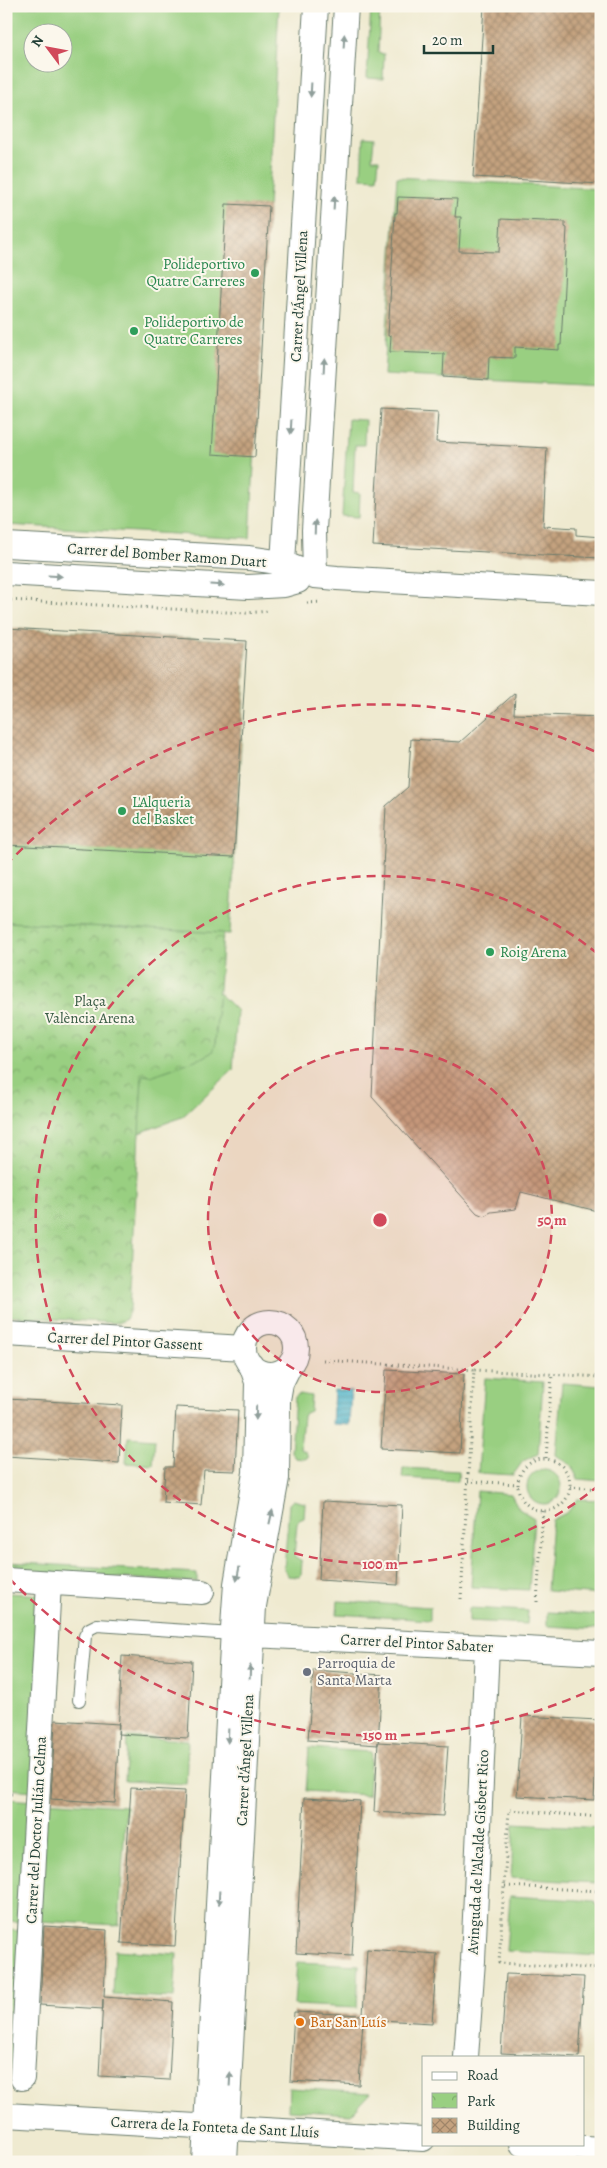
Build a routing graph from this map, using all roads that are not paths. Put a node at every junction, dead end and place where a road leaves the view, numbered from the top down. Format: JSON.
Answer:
{"nodes":[{"id":1,"x":316,"y":6,"type":"edge"},
{"id":2,"x":346,"y":6,"type":"edge"},
{"id":3,"x":6,"y":545,"type":"edge"},
{"id":4,"x":6,"y":573,"type":"edge"},
{"id":5,"x":283,"y":574,"type":"junction"},
{"id":6,"x":315,"y":576,"type":"junction"},
{"id":7,"x":601,"y":593,"type":"edge"},
{"id":8,"x":6,"y":1334,"type":"edge"},
{"id":9,"x":248,"y":1356,"type":"junction"},
{"id":10,"x":291,"y":1363,"type":"junction"},
{"id":11,"x":6,"y":1580,"type":"edge"},
{"id":12,"x":49,"y":1583,"type":"junction"},
{"id":13,"x":202,"y":1592,"type":"dead end"},
{"id":14,"x":242,"y":1634,"type":"junction"},
{"id":15,"x":487,"y":1647,"type":"junction"},
{"id":16,"x":601,"y":1652,"type":"edge"},
{"id":17,"x":79,"y":1700,"type":"dead end"},
{"id":18,"x":466,"y":2056,"type":"edge"},
{"id":19,"x":22,"y":2078,"type":"dead end"},
{"id":20,"x":6,"y":2115,"type":"edge"},
{"id":21,"x":217,"y":2127,"type":"junction"},
{"id":22,"x":422,"y":2139,"type":"edge"},
{"id":23,"x":554,"y":2146,"type":"edge"},
{"id":24,"x":601,"y":2149,"type":"edge"},
{"id":25,"x":204,"y":2162,"type":"edge"},
{"id":26,"x":225,"y":2162,"type":"edge"}],
"edges":[{"from":1,"to":5,"type":"street","name":"Carrer d'Ángel Villena","one_way":true},
{"from":6,"to":2,"type":"street","name":"Carrer d'Ángel Villena","one_way":true},
{"from":3,"to":5,"type":"street","name":"Carrer del Bomber Ramon Duart"},
{"from":4,"to":5,"type":"street","name":"Carrer del Bomber Ramon Duart","one_way":true},
{"from":5,"to":6,"type":"street","name":"Carrer del Bomber Ramon Duart"},
{"from":6,"to":7,"type":"street","name":"Carrer del Bomber Ramon Duart"},
{"from":8,"to":9,"type":"street","name":"Carrer del Pintor Gassent"},
{"from":9,"to":10,"type":"street"},
{"from":9,"to":10,"type":"street"},
{"from":9,"to":14,"type":"street","name":"Carrer d'Ángel Villena","one_way":true},
{"from":14,"to":10,"type":"street","name":"Carrer d'Ángel Villena","one_way":true},
{"from":11,"to":12,"type":"street"},
{"from":12,"to":13,"type":"street"},
{"from":12,"to":19,"type":"street","name":"Carrer del Doctor Julián Celma"},
{"from":14,"to":15,"type":"street","name":"Carrer del Pintor Sabater"},
{"from":14,"to":17,"type":"lane"},
{"from":14,"to":21,"type":"street","name":"Carrer d'Ángel Villena"},
{"from":15,"to":16,"type":"street","name":"Carrer del Pintor Sabater"},
{"from":15,"to":18,"type":"street","name":"Avinguda de l'Alcalde Gisbert Rico"},
{"from":20,"to":21,"type":"street","name":"Carrera de la Fonteta de Sant Lluís"},
{"from":21,"to":22,"type":"street","name":"Carrera de la Fonteta de Sant Lluís"},
{"from":21,"to":25,"type":"street","name":"Carrer d'Ángel Villena"},
{"from":21,"to":26,"type":"street","name":"Carrer d'Ángel Villena"},
{"from":23,"to":24,"type":"street"}]}
